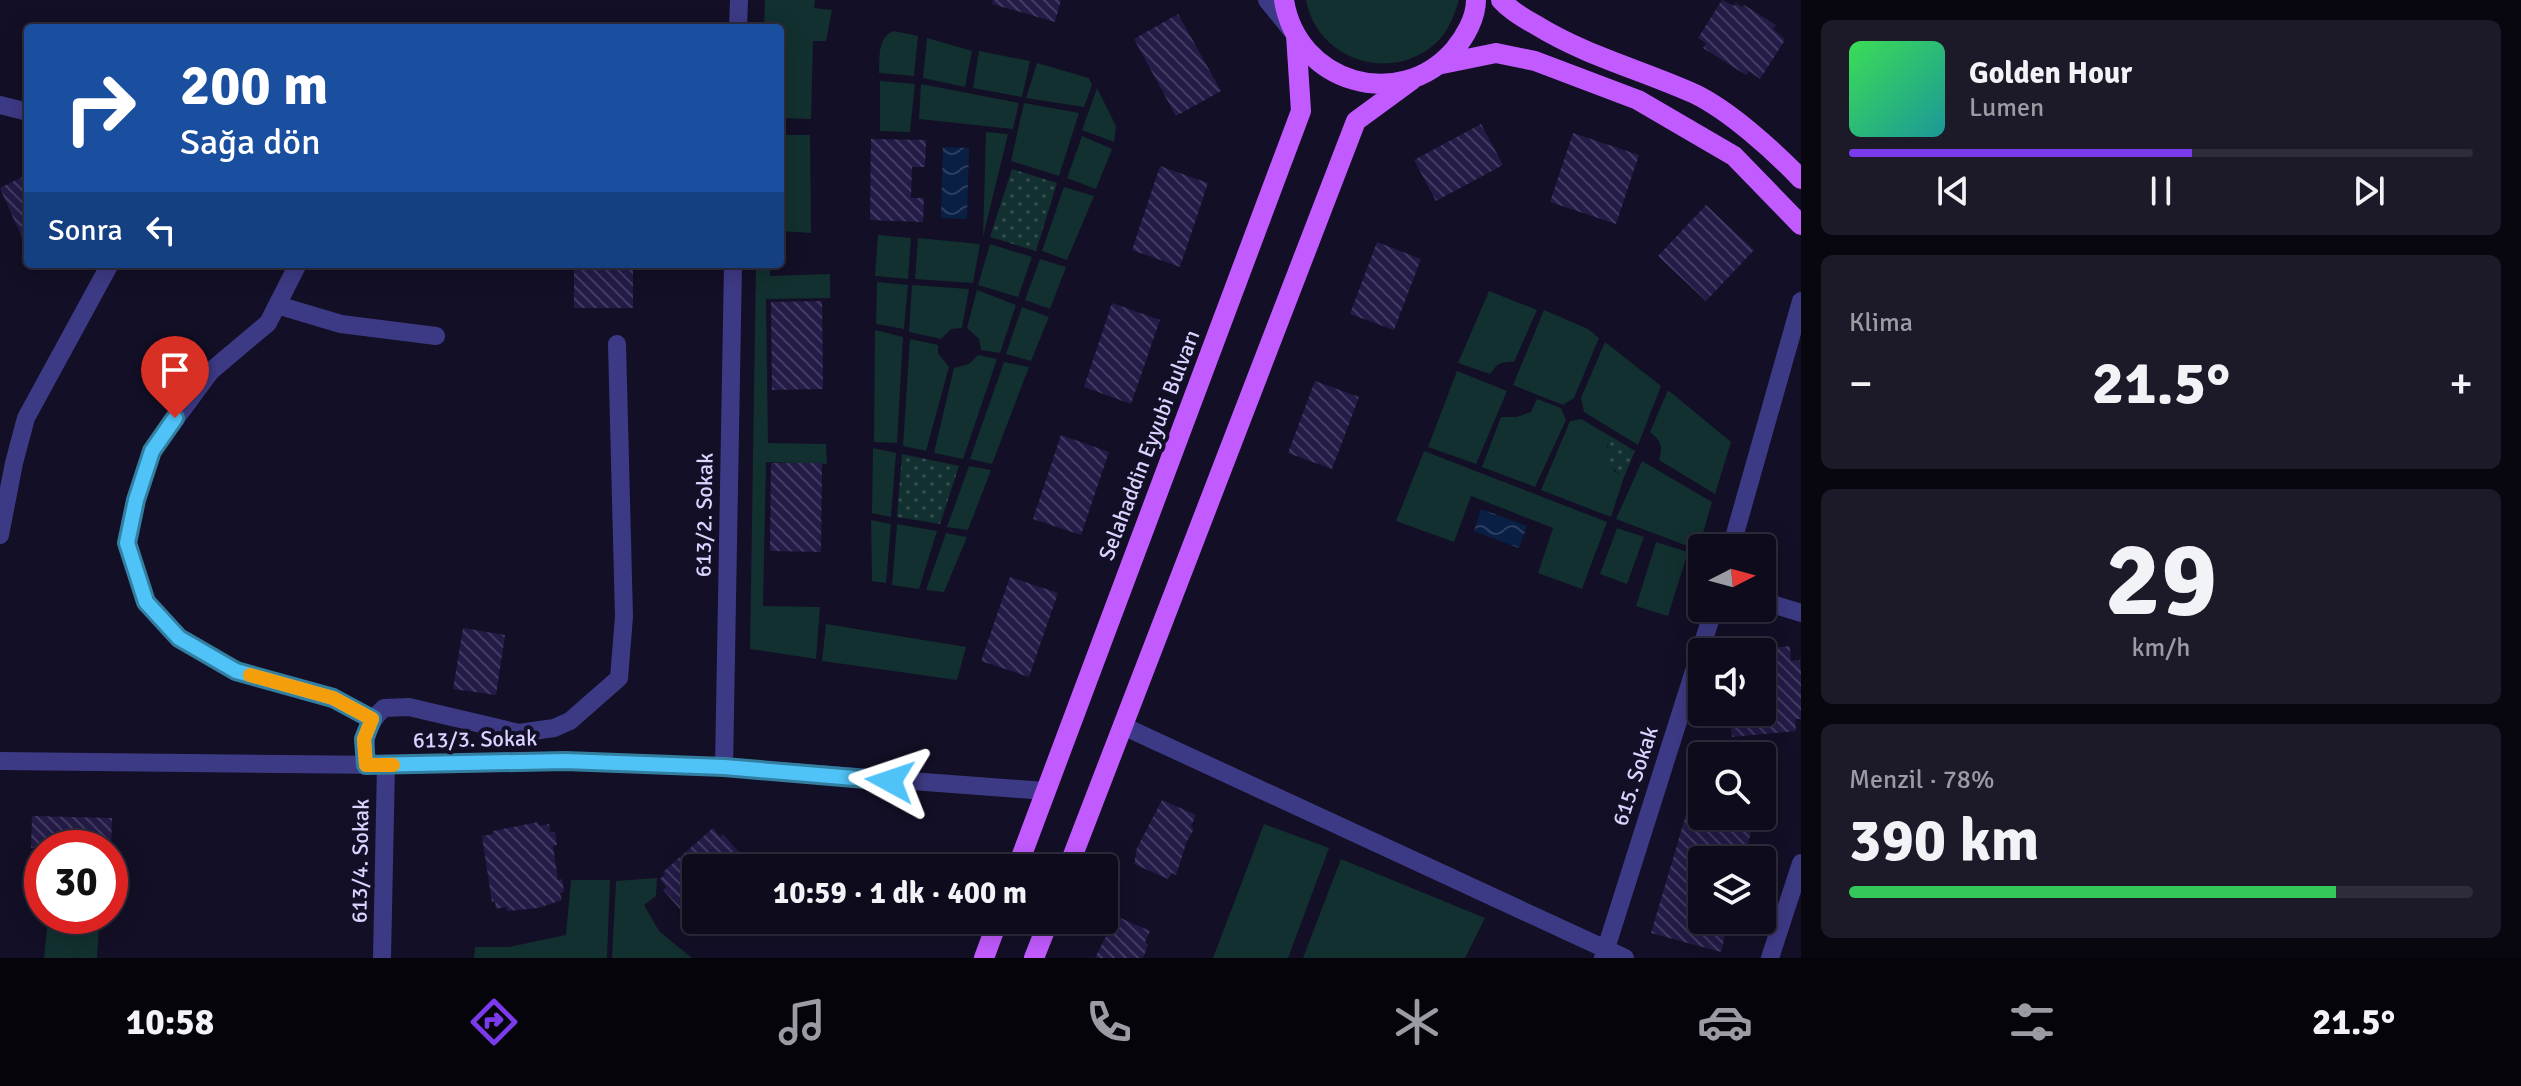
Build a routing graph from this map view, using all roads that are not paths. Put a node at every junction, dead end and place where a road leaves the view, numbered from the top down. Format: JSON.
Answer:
{"nodes":[{"id":1,"x":739,"y":0,"type":"edge"},
{"id":2,"x":1267,"y":0,"type":"edge"},
{"id":3,"x":1284,"y":0,"type":"edge"},
{"id":4,"x":1476,"y":0,"type":"edge"},
{"id":5,"x":1501,"y":0,"type":"edge"},
{"id":6,"x":738,"y":24,"type":"edge"},
{"id":7,"x":1296,"y":35,"type":"junction"},
{"id":8,"x":1442,"y":64,"type":"junction"},
{"id":9,"x":1412,"y":80,"type":"junction"},
{"id":10,"x":0,"y":105,"type":"edge"},
{"id":11,"x":24,"y":111,"type":"edge"},
{"id":12,"x":1801,"y":179,"type":"edge"},
{"id":13,"x":1801,"y":225,"type":"edge"},
{"id":14,"x":108,"y":268,"type":"edge"},
{"id":15,"x":296,"y":268,"type":"edge"},
{"id":16,"x":733,"y":268,"type":"edge"},
{"id":17,"x":1801,"y":301,"type":"edge"},
{"id":18,"x":277,"y":305,"type":"junction"},
{"id":19,"x":436,"y":336,"type":"dead end"},
{"id":20,"x":617,"y":344,"type":"dead end"},
{"id":21,"x":1735,"y":534,"type":"edge"},
{"id":22,"x":0,"y":535,"type":"edge"},
{"id":23,"x":1776,"y":605,"type":"edge"},
{"id":24,"x":1801,"y":613,"type":"edge"},
{"id":25,"x":1710,"y":622,"type":"edge"},
{"id":26,"x":372,"y":719,"type":"junction"},
{"id":27,"x":1123,"y":726,"type":"junction"},
{"id":28,"x":0,"y":761,"type":"edge"},
{"id":29,"x":366,"y":765,"type":"junction"},
{"id":30,"x":386,"y":765,"type":"junction"},
{"id":31,"x":724,"y":767,"type":"junction"},
{"id":32,"x":1046,"y":791,"type":"junction"},
{"id":33,"x":1022,"y":854,"type":"edge"},
{"id":34,"x":1073,"y":854,"type":"edge"},
{"id":35,"x":1800,"y":868,"type":"edge"},
{"id":36,"x":993,"y":934,"type":"edge"},
{"id":37,"x":1043,"y":934,"type":"edge"},
{"id":38,"x":1604,"y":954,"type":"edge"},
{"id":39,"x":382,"y":958,"type":"edge"},
{"id":40,"x":984,"y":958,"type":"edge"},
{"id":41,"x":1034,"y":958,"type":"edge"},
{"id":42,"x":1625,"y":958,"type":"edge"},
{"id":43,"x":1770,"y":958,"type":"edge"}],
"edges":[{"from":1,"to":6,"type":"street"},
{"from":2,"to":7,"type":"street"},
{"from":3,"to":7,"type":"main road"},
{"from":4,"to":8,"type":"main road"},
{"from":5,"to":12,"type":"main road"},
{"from":7,"to":9,"type":"main road"},
{"from":7,"to":32,"type":"main road","name":"Selahaddin Eyyubi Bulvarı"},
{"from":8,"to":9,"type":"main road"},
{"from":8,"to":13,"type":"main road"},
{"from":9,"to":27,"type":"main road"},
{"from":10,"to":11,"type":"street"},
{"from":14,"to":22,"type":"street"},
{"from":15,"to":18,"type":"street"},
{"from":16,"to":31,"type":"street","name":"613/2. Sokak"},
{"from":17,"to":21,"type":"street"},
{"from":18,"to":19,"type":"street"},
{"from":18,"to":26,"type":"street"},
{"from":20,"to":26,"type":"street"},
{"from":23,"to":24,"type":"street"},
{"from":25,"to":38,"type":"street","name":"615. Sokak"},
{"from":26,"to":29,"type":"street"},
{"from":27,"to":34,"type":"main road"},
{"from":27,"to":38,"type":"street"},
{"from":28,"to":29,"type":"street","name":"613/3. Sokak"},
{"from":29,"to":30,"type":"street","name":"613/3. Sokak"},
{"from":30,"to":31,"type":"street","name":"613/3. Sokak"},
{"from":30,"to":39,"type":"street","name":"613/4. Sokak"},
{"from":31,"to":32,"type":"street","name":"613/3. Sokak"},
{"from":32,"to":33,"type":"main road","name":"Selahaddin Eyyubi Bulvarı"},
{"from":35,"to":43,"type":"street"},
{"from":36,"to":40,"type":"main road"},
{"from":37,"to":41,"type":"main road"},
{"from":38,"to":42,"type":"street"}]}
